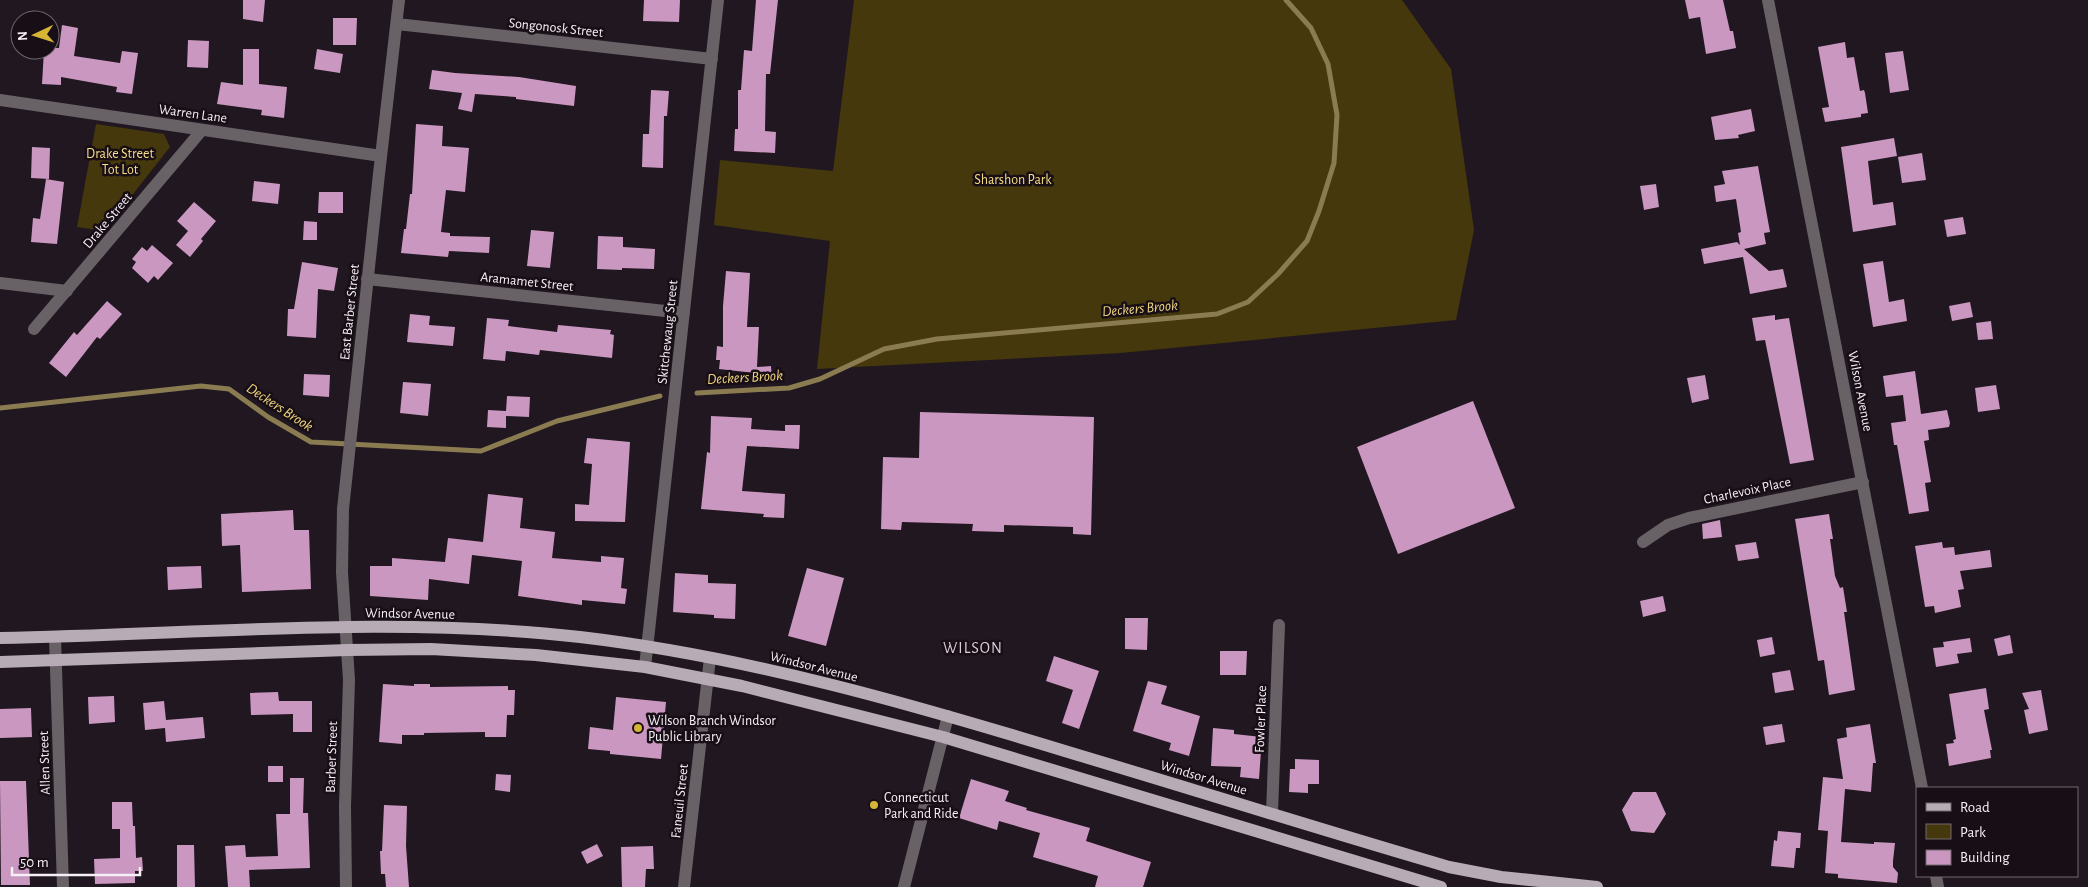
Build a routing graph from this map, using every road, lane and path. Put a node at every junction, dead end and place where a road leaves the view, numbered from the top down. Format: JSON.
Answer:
{"nodes":[{"id":1,"x":399,"y":0,"type":"edge"},
{"id":2,"x":718,"y":0,"type":"edge"},
{"id":3,"x":1768,"y":0,"type":"edge"},
{"id":4,"x":396,"y":24,"type":"junction"},
{"id":5,"x":712,"y":59,"type":"junction"},
{"id":6,"x":0,"y":100,"type":"edge"},
{"id":7,"x":202,"y":130,"type":"junction"},
{"id":8,"x":381,"y":156,"type":"junction"},
{"id":9,"x":367,"y":279,"type":"junction"},
{"id":10,"x":0,"y":283,"type":"edge"},
{"id":11,"x":67,"y":291,"type":"junction"},
{"id":12,"x":684,"y":313,"type":"junction"},
{"id":13,"x":34,"y":329,"type":"dead end"},
{"id":14,"x":1863,"y":482,"type":"junction"},
{"id":15,"x":1643,"y":542,"type":"dead end"},
{"id":16,"x":1279,"y":625,"type":"dead end"},
{"id":17,"x":346,"y":628,"type":"junction"},
{"id":18,"x":55,"y":637,"type":"junction"},
{"id":19,"x":0,"y":638,"type":"edge"},
{"id":20,"x":648,"y":647,"type":"junction"},
{"id":21,"x":348,"y":650,"type":"junction"},
{"id":22,"x":710,"y":658,"type":"junction"},
{"id":23,"x":56,"y":660,"type":"junction"},
{"id":24,"x":0,"y":662,"type":"edge"},
{"id":25,"x":646,"y":667,"type":"junction"},
{"id":26,"x":708,"y":678,"type":"junction"},
{"id":27,"x":948,"y":716,"type":"junction"},
{"id":28,"x":943,"y":737,"type":"junction"},
{"id":29,"x":1922,"y":787,"type":"edge"},
{"id":30,"x":1272,"y":813,"type":"junction"},
{"id":31,"x":1359,"y":840,"type":"junction"},
{"id":32,"x":1356,"y":862,"type":"junction"},
{"id":33,"x":63,"y":887,"type":"edge"},
{"id":34,"x":346,"y":887,"type":"edge"},
{"id":35,"x":684,"y":887,"type":"edge"},
{"id":36,"x":904,"y":887,"type":"edge"},
{"id":37,"x":1441,"y":887,"type":"edge"},
{"id":38,"x":1597,"y":887,"type":"edge"}],
"edges":[{"from":1,"to":4,"type":"street","name":"East Barber Street"},
{"from":2,"to":5,"type":"street","name":"Skitchewaug Street"},
{"from":3,"to":14,"type":"street","name":"Wilson Avenue"},
{"from":4,"to":5,"type":"street","name":"Songonosk Street"},
{"from":4,"to":8,"type":"street","name":"East Barber Street"},
{"from":5,"to":12,"type":"street","name":"Skitchewaug Street"},
{"from":6,"to":7,"type":"street","name":"Warren Lane"},
{"from":7,"to":8,"type":"street","name":"Warren Lane"},
{"from":7,"to":11,"type":"street","name":"Drake Street"},
{"from":8,"to":9,"type":"street","name":"East Barber Street"},
{"from":9,"to":12,"type":"street","name":"Aramamet Street"},
{"from":9,"to":17,"type":"street","name":"East Barber Street"},
{"from":10,"to":11,"type":"street"},
{"from":11,"to":13,"type":"street","name":"Drake Street"},
{"from":12,"to":20,"type":"street","name":"Skitchewaug Street"},
{"from":14,"to":15,"type":"street","name":"Charlevoix Place"},
{"from":14,"to":29,"type":"street","name":"Wilson Avenue"},
{"from":16,"to":30,"type":"street","name":"Fowler Place"},
{"from":17,"to":18,"type":"main road","name":"Windsor Avenue"},
{"from":17,"to":20,"type":"main road","name":"Windsor Avenue"},
{"from":17,"to":21,"type":"street","name":"Barber Street"},
{"from":18,"to":19,"type":"main road","name":"Windsor Avenue"},
{"from":18,"to":23,"type":"street","name":"Allen Street"},
{"from":20,"to":22,"type":"main road","name":"Windsor Avenue"},
{"from":20,"to":25,"type":"street","name":"Skitchewaug Street"},
{"from":21,"to":23,"type":"main road"},
{"from":21,"to":25,"type":"main road"},
{"from":21,"to":34,"type":"street","name":"Barber Street"},
{"from":22,"to":26,"type":"street","name":"Faneuil Street"},
{"from":22,"to":27,"type":"main road","name":"Windsor Avenue"},
{"from":23,"to":24,"type":"main road"},
{"from":23,"to":33,"type":"street","name":"Allen Street"},
{"from":25,"to":26,"type":"main road"},
{"from":26,"to":28,"type":"main road"},
{"from":26,"to":35,"type":"street","name":"Faneuil Street"},
{"from":27,"to":28,"type":"street"},
{"from":27,"to":30,"type":"main road","name":"Windsor Avenue"},
{"from":28,"to":32,"type":"main road"},
{"from":28,"to":36,"type":"street"},
{"from":30,"to":31,"type":"main road","name":"Windsor Avenue"},
{"from":31,"to":32,"type":"main road"},
{"from":31,"to":38,"type":"main road","name":"Windsor Avenue"},
{"from":32,"to":37,"type":"main road"}]}
